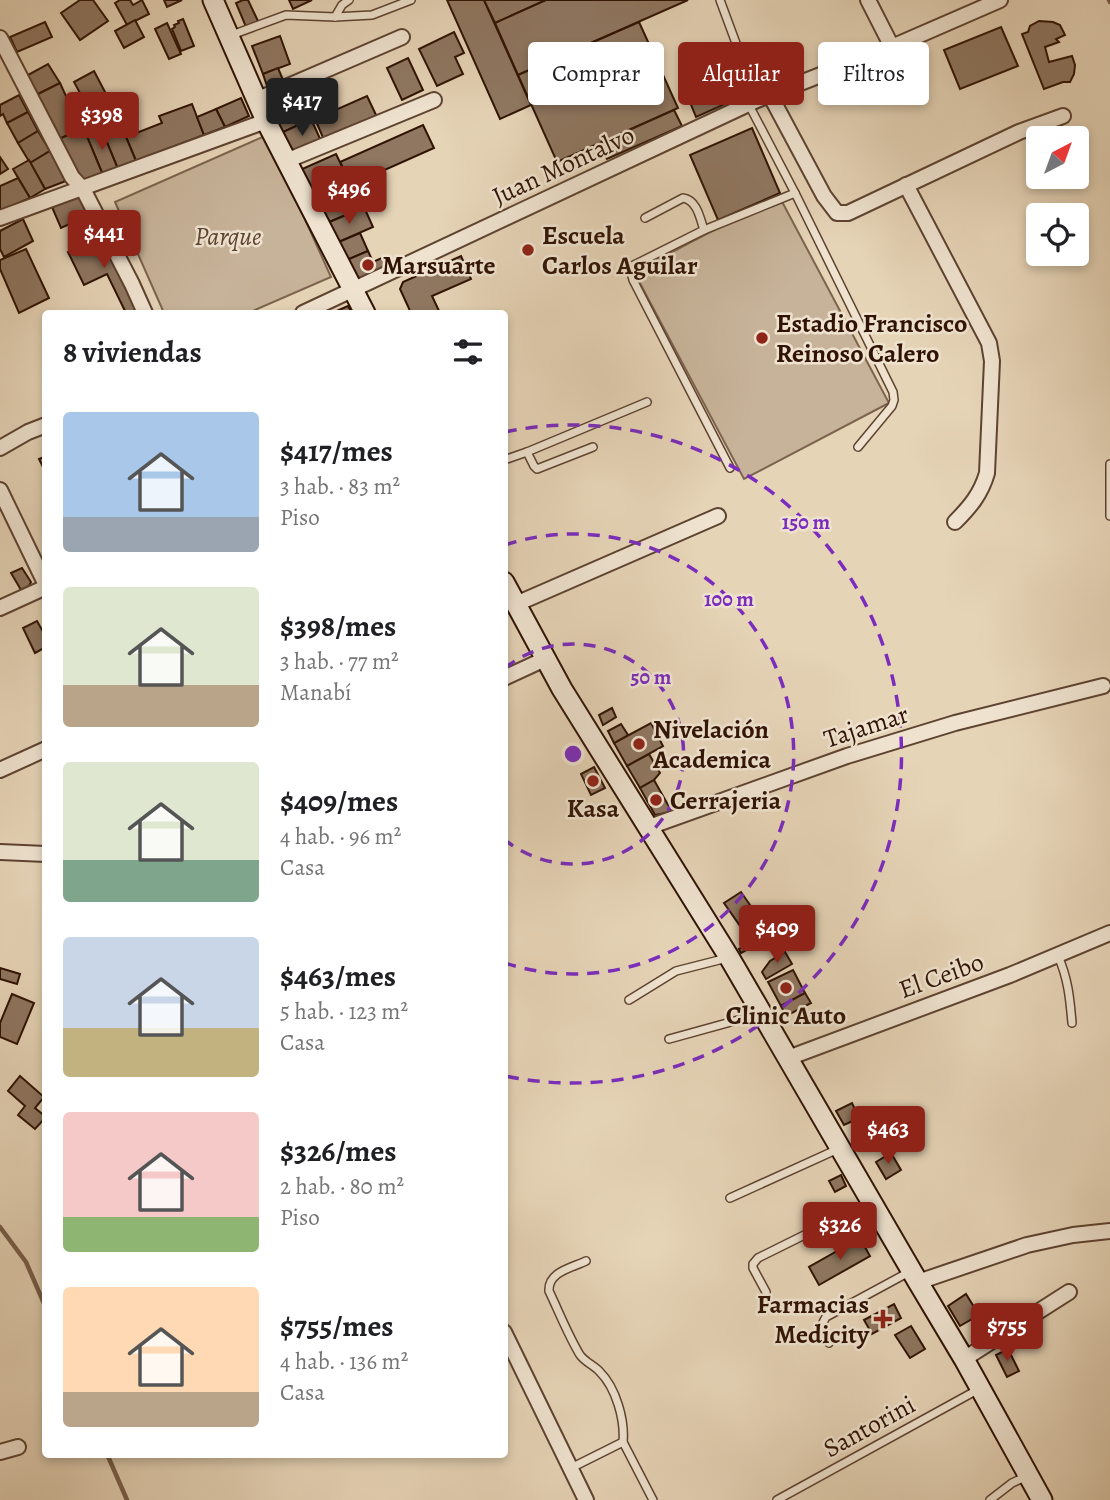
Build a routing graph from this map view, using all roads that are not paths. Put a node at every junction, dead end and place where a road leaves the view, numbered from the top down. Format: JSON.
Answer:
{"nodes":[{"id":1,"x":213,"y":0,"type":"edge"},
{"id":2,"x":349,"y":0,"type":"edge"},
{"id":3,"x":411,"y":0,"type":"edge"},
{"id":4,"x":720,"y":0,"type":"edge"},
{"id":5,"x":868,"y":0,"type":"edge"},
{"id":6,"x":1000,"y":0,"type":"edge"},
{"id":7,"x":335,"y":17,"type":"junction"},
{"id":8,"x":229,"y":37,"type":"junction"},
{"id":9,"x":402,"y":37,"type":"dead end"},
{"id":10,"x":0,"y":38,"type":"edge"},
{"id":11,"x":736,"y":42,"type":"edge"},
{"id":12,"x":889,"y":42,"type":"edge"},
{"id":13,"x":903,"y":42,"type":"edge"},
{"id":14,"x":256,"y":100,"type":"junction"},
{"id":15,"x":434,"y":100,"type":"dead end"},
{"id":16,"x":748,"y":105,"type":"edge"},
{"id":17,"x":761,"y":105,"type":"edge"},
{"id":18,"x":762,"y":105,"type":"edge"},
{"id":19,"x":1063,"y":116,"type":"dead end"},
{"id":20,"x":265,"y":121,"type":"junction"},
{"id":21,"x":286,"y":162,"type":"junction"},
{"id":22,"x":906,"y":185,"type":"junction"},
{"id":23,"x":83,"y":189,"type":"junction"},
{"id":24,"x":795,"y":193,"type":"junction"},
{"id":25,"x":0,"y":218,"type":"edge"},
{"id":26,"x":645,"y":218,"type":"dead end"},
{"id":27,"x":704,"y":230,"type":"junction"},
{"id":28,"x":353,"y":290,"type":"junction"},
{"id":29,"x":144,"y":310,"type":"edge"},
{"id":30,"x":310,"y":310,"type":"edge"},
{"id":31,"x":363,"y":310,"type":"edge"},
{"id":32,"x":647,"y":402,"type":"dead end"},
{"id":33,"x":42,"y":427,"type":"edge"},
{"id":34,"x":593,"y":447,"type":"dead end"},
{"id":35,"x":858,"y":447,"type":"dead end"},
{"id":36,"x":0,"y":448,"type":"edge"},
{"id":37,"x":527,"y":452,"type":"junction"},
{"id":38,"x":508,"y":459,"type":"edge"},
{"id":39,"x":1110,"y":464,"type":"edge"},
{"id":40,"x":730,"y":468,"type":"dead end"},
{"id":41,"x":0,"y":490,"type":"edge"},
{"id":42,"x":719,"y":516,"type":"dead end"},
{"id":43,"x":1110,"y":516,"type":"edge"},
{"id":44,"x":956,"y":522,"type":"dead end"},
{"id":45,"x":42,"y":578,"type":"edge"},
{"id":46,"x":42,"y":588,"type":"edge"},
{"id":47,"x":508,"y":589,"type":"edge"},
{"id":48,"x":516,"y":604,"type":"junction"},
{"id":49,"x":0,"y":608,"type":"edge"},
{"id":50,"x":544,"y":659,"type":"junction"},
{"id":51,"x":508,"y":676,"type":"edge"},
{"id":52,"x":1102,"y":686,"type":"dead end"},
{"id":53,"x":42,"y":751,"type":"edge"},
{"id":54,"x":0,"y":770,"type":"edge"},
{"id":55,"x":649,"y":827,"type":"junction"},
{"id":56,"x":0,"y":852,"type":"edge"},
{"id":57,"x":42,"y":853,"type":"edge"},
{"id":58,"x":1110,"y":933,"type":"edge"},
{"id":59,"x":1058,"y":956,"type":"junction"},
{"id":60,"x":729,"y":957,"type":"junction"},
{"id":61,"x":629,"y":1000,"type":"dead end"},
{"id":62,"x":760,"y":1013,"type":"junction"},
{"id":63,"x":1072,"y":1023,"type":"dead end"},
{"id":64,"x":669,"y":1039,"type":"dead end"},
{"id":65,"x":788,"y":1058,"type":"junction"},
{"id":66,"x":841,"y":1148,"type":"junction"},
{"id":67,"x":730,"y":1198,"type":"dead end"},
{"id":68,"x":872,"y":1202,"type":"junction"},
{"id":69,"x":1110,"y":1231,"type":"edge"},
{"id":70,"x":586,"y":1261,"type":"dead end"},
{"id":71,"x":915,"y":1277,"type":"junction"},
{"id":72,"x":766,"y":1292,"type":"dead end"},
{"id":73,"x":1069,"y":1292,"type":"dead end"},
{"id":74,"x":508,"y":1340,"type":"edge"},
{"id":75,"x":829,"y":1343,"type":"dead end"},
{"id":76,"x":964,"y":1359,"type":"junction"},
{"id":77,"x":980,"y":1388,"type":"junction"},
{"id":78,"x":623,"y":1442,"type":"junction"},
{"id":79,"x":18,"y":1447,"type":"dead end"},
{"id":80,"x":0,"y":1452,"type":"edge"},
{"id":81,"x":570,"y":1468,"type":"junction"},
{"id":82,"x":1029,"y":1475,"type":"junction"},
{"id":83,"x":586,"y":1500,"type":"edge"},
{"id":84,"x":653,"y":1500,"type":"edge"},
{"id":85,"x":777,"y":1500,"type":"edge"},
{"id":86,"x":990,"y":1500,"type":"edge"},
{"id":87,"x":1042,"y":1500,"type":"edge"}],
"edges":[{"from":1,"to":8,"type":"street"},
{"from":2,"to":7,"type":"lane"},
{"from":3,"to":7,"type":"lane"},
{"from":4,"to":11,"type":"lane"},
{"from":5,"to":12,"type":"street"},
{"from":6,"to":13,"type":"street","name":"Juan Montalvo"},
{"from":7,"to":8,"type":"lane"},
{"from":8,"to":14,"type":"street"},
{"from":9,"to":14,"type":"street"},
{"from":10,"to":23,"type":"street"},
{"from":14,"to":20,"type":"street"},
{"from":15,"to":21,"type":"street"},
{"from":16,"to":28,"type":"street","name":"Juan Montalvo"},
{"from":17,"to":24,"type":"lane"},
{"from":18,"to":22,"type":"street"},
{"from":19,"to":22,"type":"street"},
{"from":20,"to":21,"type":"street"},
{"from":20,"to":23,"type":"street"},
{"from":21,"to":28,"type":"street"},
{"from":22,"to":44,"type":"street"},
{"from":23,"to":25,"type":"street"},
{"from":23,"to":29,"type":"street"},
{"from":24,"to":27,"type":"lane"},
{"from":24,"to":35,"type":"lane"},
{"from":26,"to":27,"type":"lane"},
{"from":27,"to":40,"type":"lane"},
{"from":28,"to":30,"type":"street","name":"Juan Montalvo"},
{"from":28,"to":31,"type":"street"},
{"from":32,"to":37,"type":"lane"},
{"from":33,"to":36,"type":"street"},
{"from":34,"to":37,"type":"lane"},
{"from":37,"to":38,"type":"lane"},
{"from":39,"to":43,"type":"lane"},
{"from":41,"to":45,"type":"street"},
{"from":42,"to":48,"type":"street"},
{"from":46,"to":49,"type":"street"},
{"from":47,"to":48,"type":"street"},
{"from":48,"to":50,"type":"street"},
{"from":50,"to":51,"type":"street"},
{"from":50,"to":55,"type":"street"},
{"from":52,"to":55,"type":"street","name":"Tajamar"},
{"from":53,"to":54,"type":"street"},
{"from":55,"to":60,"type":"street"},
{"from":56,"to":57,"type":"street"},
{"from":58,"to":59,"type":"street","name":"El Ceibo"},
{"from":59,"to":63,"type":"lane"},
{"from":59,"to":65,"type":"street","name":"El Ceibo"},
{"from":60,"to":61,"type":"lane"},
{"from":60,"to":62,"type":"street"},
{"from":62,"to":64,"type":"lane"},
{"from":62,"to":65,"type":"street"},
{"from":65,"to":66,"type":"street"},
{"from":66,"to":67,"type":"lane"},
{"from":66,"to":68,"type":"street"},
{"from":68,"to":71,"type":"street"},
{"from":68,"to":72,"type":"lane"},
{"from":69,"to":71,"type":"street"},
{"from":70,"to":78,"type":"lane"},
{"from":71,"to":75,"type":"lane"},
{"from":71,"to":76,"type":"street"},
{"from":73,"to":76,"type":"street"},
{"from":74,"to":81,"type":"street"},
{"from":76,"to":77,"type":"street"},
{"from":77,"to":82,"type":"street"},
{"from":77,"to":85,"type":"lane","name":"Santorini"},
{"from":78,"to":81,"type":"lane"},
{"from":78,"to":84,"type":"lane"},
{"from":79,"to":80,"type":"street"},
{"from":81,"to":83,"type":"street"},
{"from":82,"to":86,"type":"lane"},
{"from":82,"to":87,"type":"street"}]}
